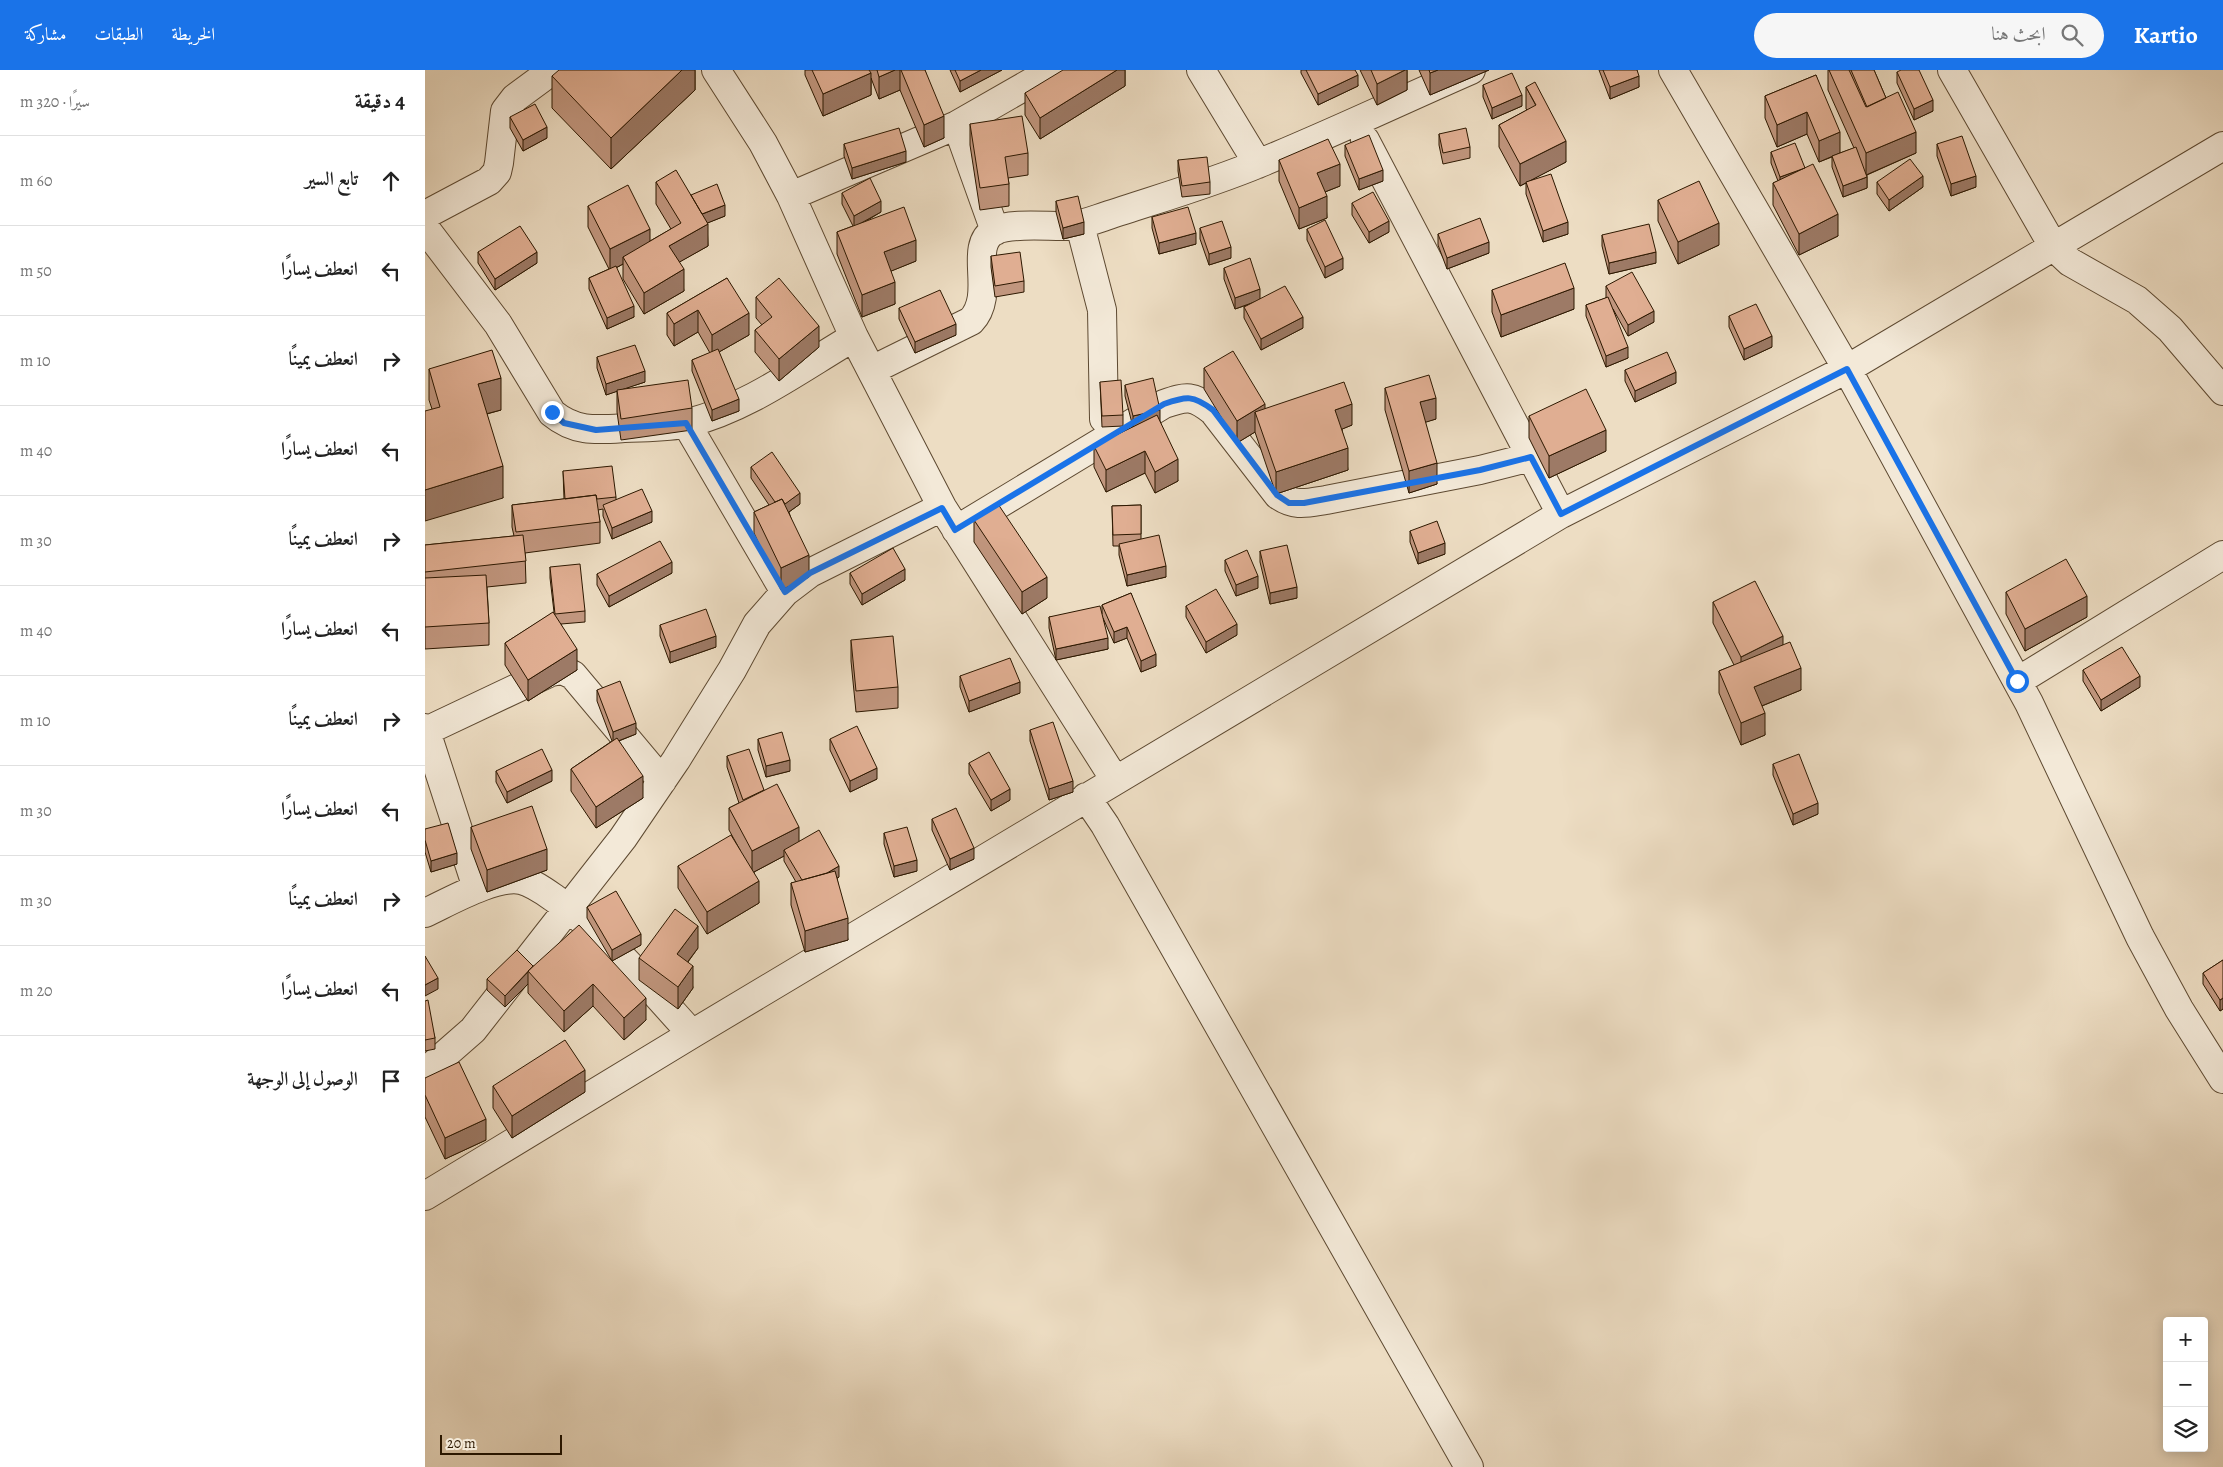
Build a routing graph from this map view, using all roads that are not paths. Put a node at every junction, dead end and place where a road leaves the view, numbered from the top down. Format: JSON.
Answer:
{"nodes":[{"id":1,"x":553,"y":70,"type":"edge"},
{"id":2,"x":716,"y":70,"type":"edge"},
{"id":3,"x":1053,"y":70,"type":"edge"},
{"id":4,"x":1201,"y":70,"type":"edge"},
{"id":5,"x":1471,"y":70,"type":"edge"},
{"id":6,"x":1673,"y":70,"type":"edge"},
{"id":7,"x":1952,"y":70,"type":"edge"},
{"id":8,"x":1355,"y":121,"type":"junction"},
{"id":9,"x":957,"y":125,"type":"junction"},
{"id":10,"x":2223,"y":146,"type":"edge"},
{"id":11,"x":1258,"y":164,"type":"junction"},
{"id":12,"x":791,"y":196,"type":"junction"},
{"id":13,"x":425,"y":215,"type":"edge"},
{"id":14,"x":1080,"y":225,"type":"junction"},
{"id":15,"x":425,"y":228,"type":"edge"},
{"id":16,"x":995,"y":231,"type":"junction"},
{"id":17,"x":2053,"y":246,"type":"junction"},
{"id":18,"x":854,"y":337,"type":"junction"},
{"id":19,"x":1847,"y":369,"type":"junction"},
{"id":20,"x":872,"y":370,"type":"junction"},
{"id":21,"x":2223,"y":391,"type":"edge"},
{"id":22,"x":686,"y":423,"type":"junction"},
{"id":23,"x":1104,"y":440,"type":"junction"},
{"id":24,"x":1531,"y":457,"type":"junction"},
{"id":25,"x":1561,"y":514,"type":"junction"},
{"id":26,"x":949,"y":519,"type":"junction"},
{"id":27,"x":2223,"y":555,"type":"edge"},
{"id":28,"x":785,"y":592,"type":"junction"},
{"id":29,"x":2017,"y":681,"type":"junction"},
{"id":30,"x":425,"y":729,"type":"edge"},
{"id":31,"x":1115,"y":780,"type":"junction"},
{"id":32,"x":662,"y":781,"type":"junction"},
{"id":33,"x":1087,"y":797,"type":"junction"},
{"id":34,"x":477,"y":888,"type":"junction"},
{"id":35,"x":569,"y":909,"type":"junction"},
{"id":36,"x":425,"y":913,"type":"edge"},
{"id":37,"x":692,"y":1034,"type":"junction"},
{"id":38,"x":425,"y":1072,"type":"edge"},
{"id":39,"x":2223,"y":1080,"type":"edge"},
{"id":40,"x":425,"y":1196,"type":"edge"},
{"id":41,"x":1469,"y":1467,"type":"edge"}],
"edges":[{"from":1,"to":13,"type":"street"},
{"from":2,"to":12,"type":"street"},
{"from":3,"to":9,"type":"street"},
{"from":4,"to":11,"type":"street"},
{"from":5,"to":8,"type":"street"},
{"from":6,"to":19,"type":"street"},
{"from":7,"to":17,"type":"street"},
{"from":8,"to":11,"type":"street"},
{"from":8,"to":24,"type":"street"},
{"from":9,"to":12,"type":"street"},
{"from":9,"to":16,"type":"street"},
{"from":10,"to":17,"type":"street"},
{"from":11,"to":14,"type":"street"},
{"from":12,"to":18,"type":"street"},
{"from":14,"to":16,"type":"street"},
{"from":14,"to":23,"type":"street"},
{"from":15,"to":22,"type":"street"},
{"from":16,"to":20,"type":"street"},
{"from":17,"to":19,"type":"street"},
{"from":17,"to":21,"type":"street"},
{"from":18,"to":20,"type":"street"},
{"from":18,"to":22,"type":"street"},
{"from":19,"to":25,"type":"street"},
{"from":19,"to":29,"type":"street"},
{"from":20,"to":26,"type":"street"},
{"from":22,"to":28,"type":"street"},
{"from":23,"to":24,"type":"street"},
{"from":23,"to":26,"type":"street"},
{"from":24,"to":25,"type":"street"},
{"from":25,"to":31,"type":"street"},
{"from":26,"to":28,"type":"street"},
{"from":26,"to":31,"type":"street"},
{"from":27,"to":29,"type":"street"},
{"from":28,"to":32,"type":"street"},
{"from":29,"to":39,"type":"street"},
{"from":30,"to":32,"type":"street"},
{"from":30,"to":34,"type":"street"},
{"from":31,"to":33,"type":"street"},
{"from":32,"to":35,"type":"street"},
{"from":33,"to":37,"type":"street"},
{"from":33,"to":41,"type":"street"},
{"from":34,"to":35,"type":"street"},
{"from":34,"to":36,"type":"street"},
{"from":35,"to":37,"type":"street"},
{"from":35,"to":38,"type":"street"},
{"from":37,"to":40,"type":"street"}]}
